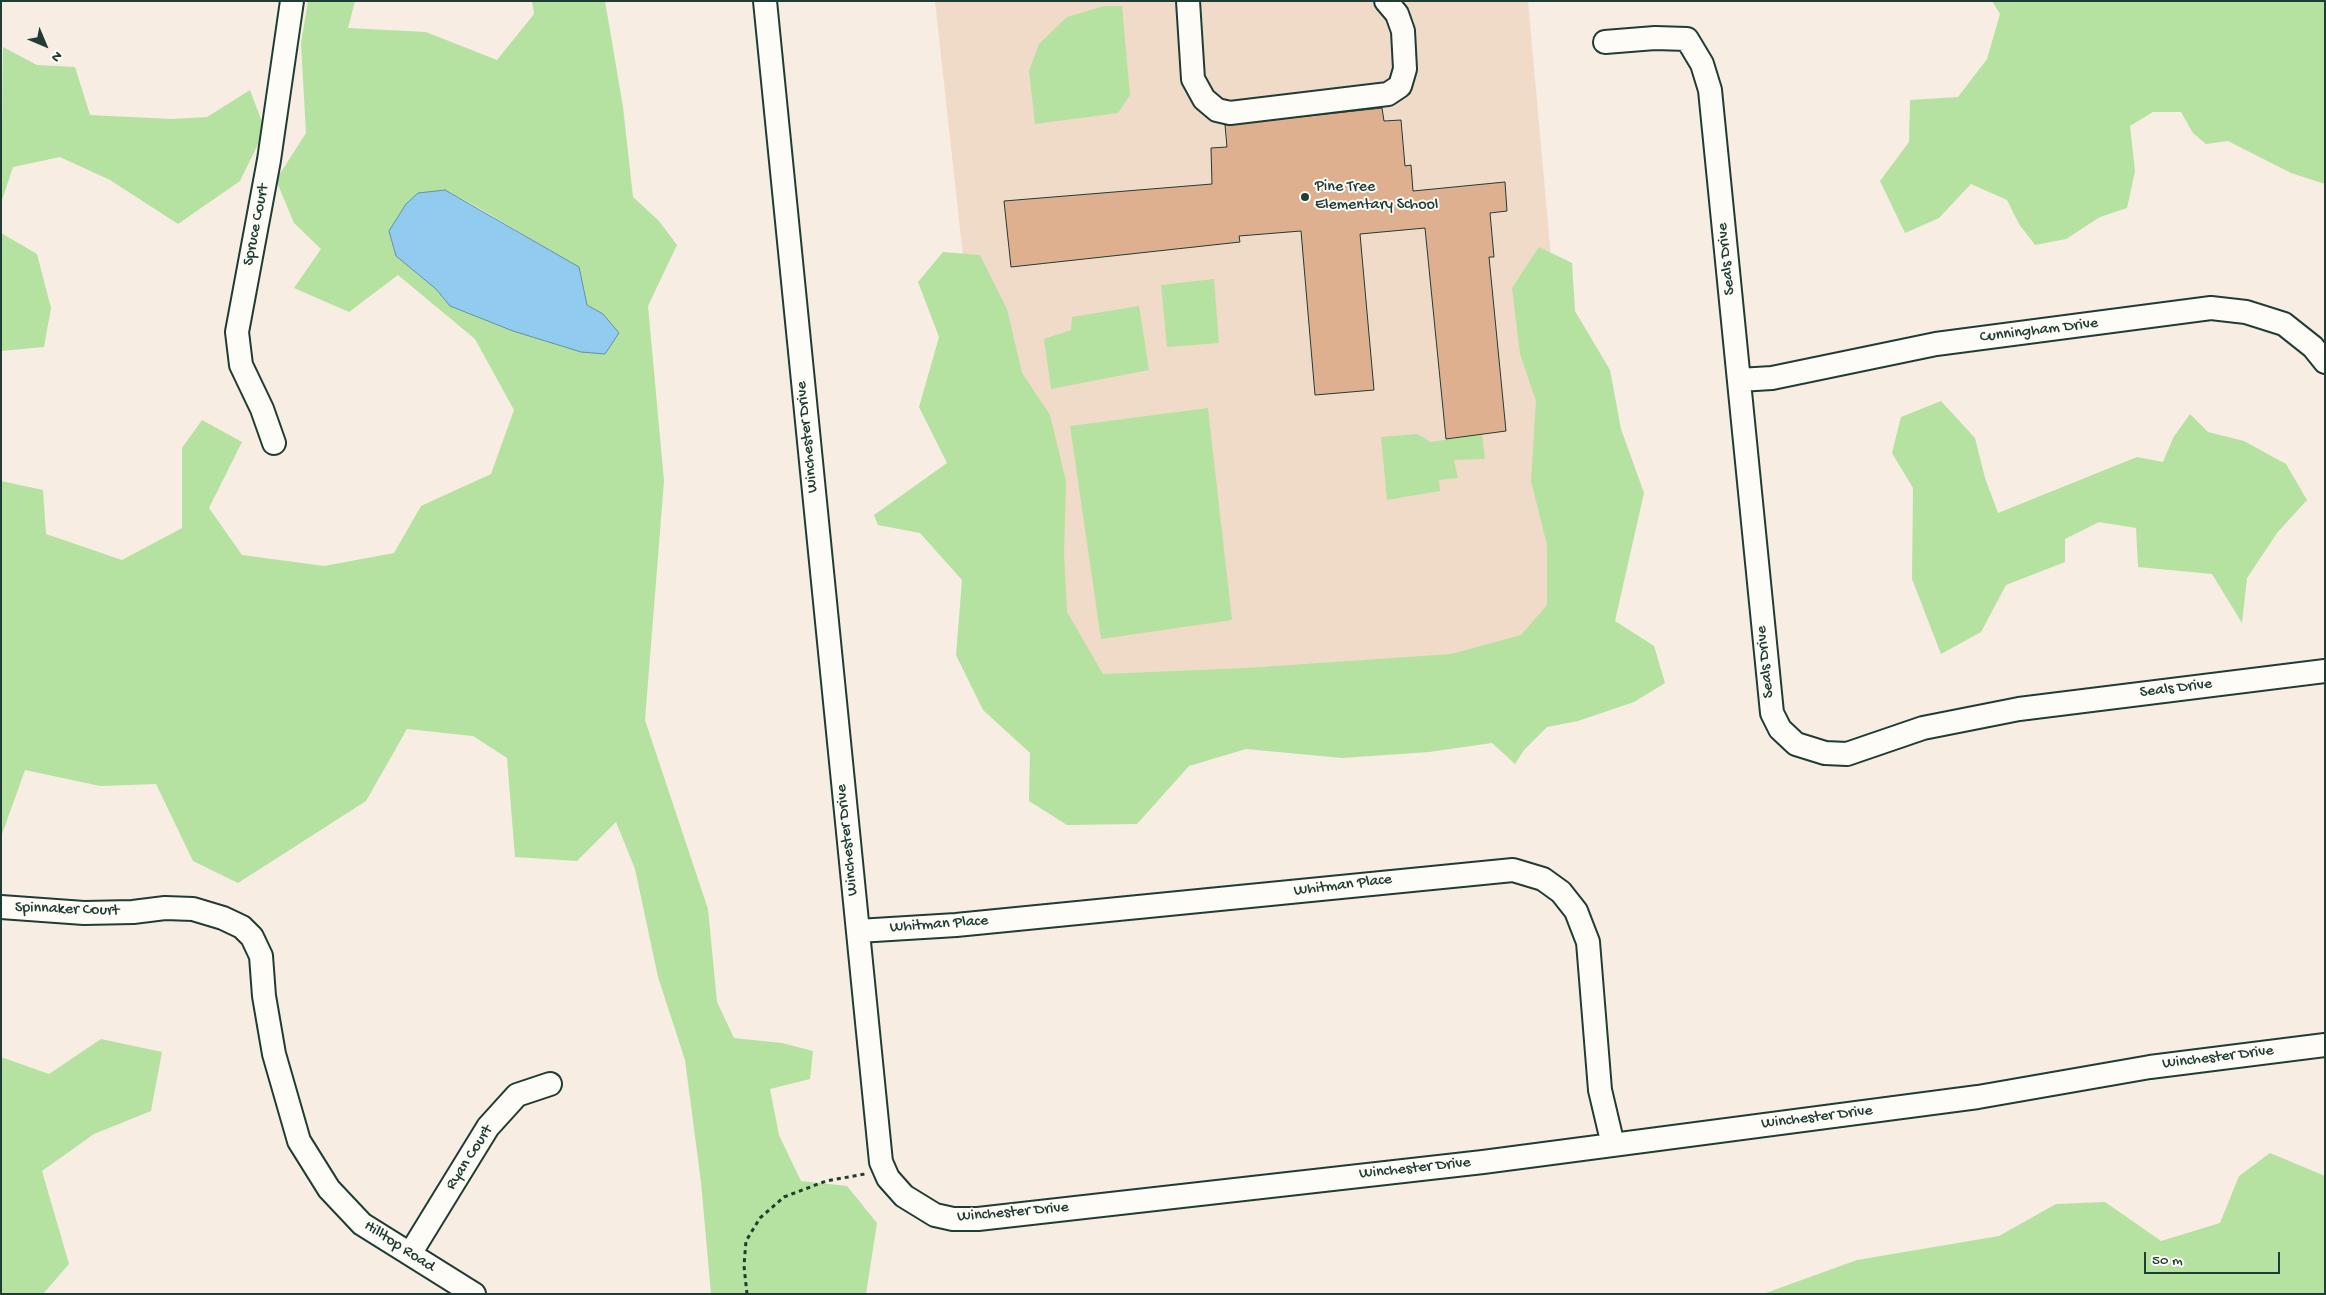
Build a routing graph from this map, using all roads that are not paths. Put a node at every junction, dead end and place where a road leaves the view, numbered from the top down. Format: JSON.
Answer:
{"nodes":[{"id":1,"x":292,"y":1,"type":"edge"},
{"id":2,"x":765,"y":1,"type":"edge"},
{"id":3,"x":1188,"y":1,"type":"edge"},
{"id":4,"x":1386,"y":1,"type":"edge"},
{"id":5,"x":1606,"y":42,"type":"dead end"},
{"id":6,"x":2325,"y":362,"type":"edge"},
{"id":7,"x":1739,"y":380,"type":"junction"},
{"id":8,"x":274,"y":443,"type":"dead end"},
{"id":9,"x":2325,"y":671,"type":"edge"},
{"id":10,"x":1,"y":907,"type":"edge"},
{"id":11,"x":858,"y":931,"type":"junction"},
{"id":12,"x":2325,"y":1045,"type":"edge"},
{"id":13,"x":274,"y":1054,"type":"joint"},
{"id":14,"x":550,"y":1084,"type":"dead end"},
{"id":15,"x":1613,"y":1144,"type":"junction"},
{"id":16,"x":410,"y":1254,"type":"junction"},
{"id":17,"x":474,"y":1294,"type":"edge"}],
"edges":[{"from":1,"to":8,"type":"street","name":"Spruce Court"},
{"from":2,"to":11,"type":"street","name":"Winchester Drive"},
{"from":3,"to":4,"type":"street"},
{"from":5,"to":7,"type":"street","name":"Seals Drive"},
{"from":6,"to":7,"type":"street","name":"Cunningham Drive"},
{"from":7,"to":9,"type":"street","name":"Seals Drive"},
{"from":10,"to":13,"type":"street","name":"Spinnaker Court"},
{"from":11,"to":15,"type":"street","name":"Whitman Place"},
{"from":11,"to":15,"type":"street","name":"Winchester Drive"},
{"from":12,"to":15,"type":"street","name":"Winchester Drive"},
{"from":13,"to":16,"type":"street","name":"Hilltop Road"},
{"from":14,"to":16,"type":"street","name":"Ryan Court"},
{"from":16,"to":17,"type":"street","name":"Hilltop Road"}]}
